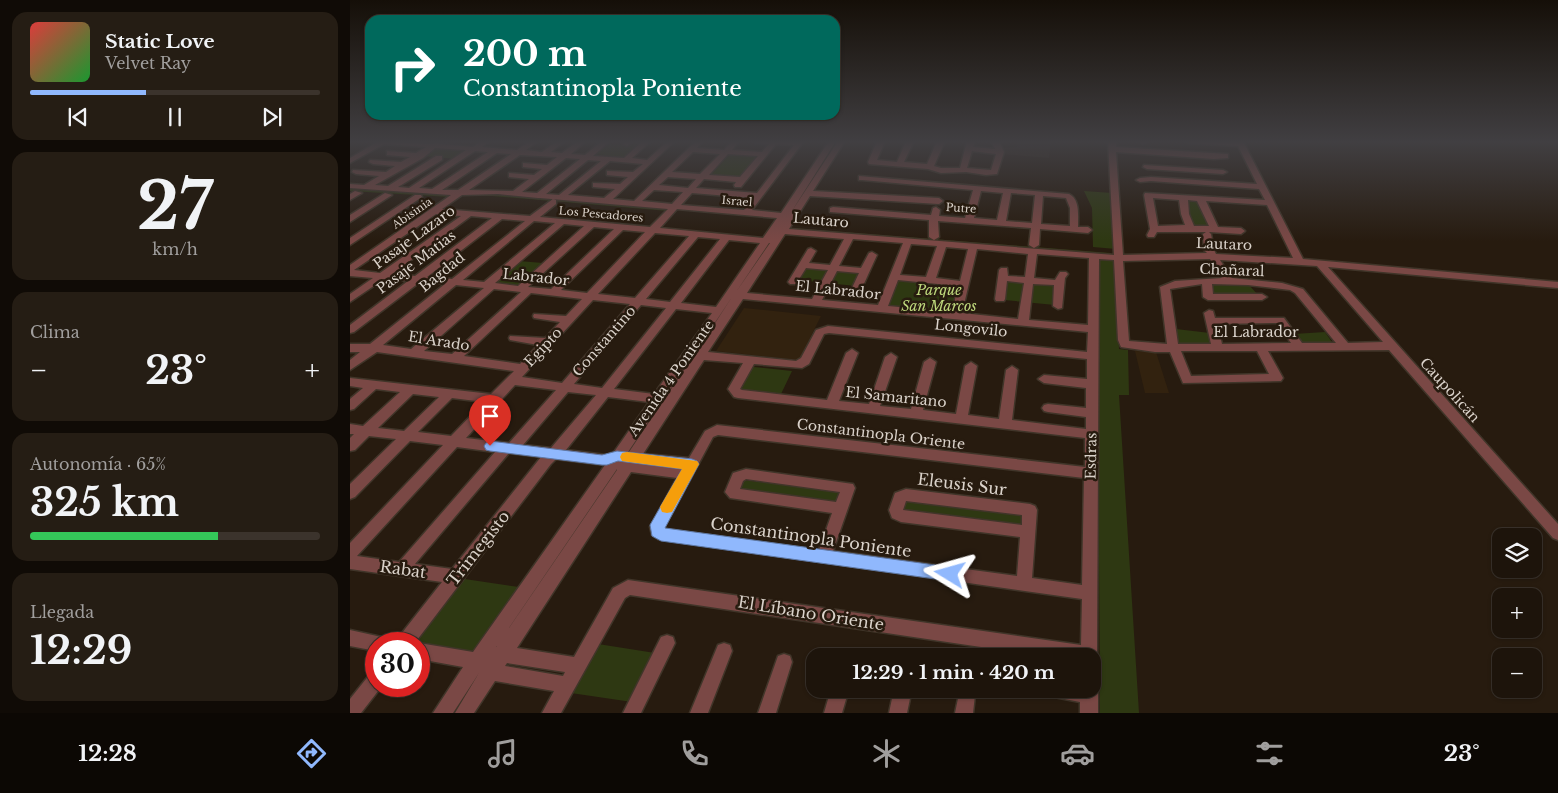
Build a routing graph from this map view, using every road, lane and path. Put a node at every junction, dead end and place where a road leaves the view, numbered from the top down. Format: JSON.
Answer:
{"nodes":[{"id":1,"x":388,"y":174,"type":"edge"},
{"id":2,"x":415,"y":174,"type":"edge"},
{"id":3,"x":441,"y":174,"type":"edge"},
{"id":4,"x":460,"y":174,"type":"edge"},
{"id":5,"x":488,"y":174,"type":"edge"},
{"id":6,"x":540,"y":174,"type":"edge"},
{"id":7,"x":565,"y":174,"type":"edge"},
{"id":8,"x":588,"y":174,"type":"edge"},
{"id":9,"x":626,"y":174,"type":"edge"},
{"id":10,"x":666,"y":174,"type":"edge"},
{"id":11,"x":669,"y":174,"type":"edge"},
{"id":12,"x":706,"y":174,"type":"edge"},
{"id":13,"x":747,"y":174,"type":"edge"},
{"id":14,"x":775,"y":174,"type":"edge"},
{"id":15,"x":814,"y":174,"type":"edge"},
{"id":16,"x":821,"y":174,"type":"edge"},
{"id":17,"x":1114,"y":174,"type":"edge"},
{"id":18,"x":1149,"y":174,"type":"edge"},
{"id":19,"x":1224,"y":174,"type":"edge"},
{"id":20,"x":1256,"y":174,"type":"edge"},
{"id":21,"x":512,"y":175,"type":"dead end"},
{"id":22,"x":635,"y":175,"type":"joint"},
{"id":23,"x":536,"y":177,"type":"junction"},
{"id":24,"x":703,"y":177,"type":"junction"},
{"id":25,"x":1151,"y":179,"type":"junction"},
{"id":26,"x":742,"y":180,"type":"junction"},
{"id":27,"x":1140,"y":180,"type":"dead end"},
{"id":28,"x":596,"y":185,"type":"dead end"},
{"id":29,"x":944,"y":185,"type":"junction"},
{"id":30,"x":1229,"y":185,"type":"junction"},
{"id":31,"x":350,"y":186,"type":"edge"},
{"id":32,"x":366,"y":187,"type":"junction"},
{"id":33,"x":622,"y":187,"type":"junction"},
{"id":34,"x":652,"y":187,"type":"junction"},
{"id":35,"x":1262,"y":187,"type":"junction"},
{"id":36,"x":978,"y":188,"type":"junction"},
{"id":37,"x":691,"y":190,"type":"junction"},
{"id":38,"x":1007,"y":191,"type":"junction"},
{"id":39,"x":388,"y":192,"type":"junction"},
{"id":40,"x":433,"y":192,"type":"junction"},
{"id":41,"x":810,"y":192,"type":"junction"},
{"id":42,"x":354,"y":193,"type":"edge"},
{"id":43,"x":414,"y":194,"type":"junction"},
{"id":44,"x":514,"y":194,"type":"junction"},
{"id":45,"x":731,"y":194,"type":"junction"},
{"id":46,"x":850,"y":194,"type":"junction"},
{"id":47,"x":1039,"y":195,"type":"junction"},
{"id":48,"x":456,"y":196,"type":"junction"},
{"id":49,"x":538,"y":196,"type":"junction"},
{"id":50,"x":759,"y":196,"type":"junction"},
{"id":51,"x":1183,"y":197,"type":"junction"},
{"id":52,"x":350,"y":198,"type":"edge"},
{"id":53,"x":1200,"y":198,"type":"junction"},
{"id":54,"x":557,"y":200,"type":"junction"},
{"id":55,"x":606,"y":201,"type":"junction"},
{"id":56,"x":939,"y":201,"type":"junction"},
{"id":57,"x":1270,"y":203,"type":"junction"},
{"id":58,"x":635,"y":204,"type":"junction"},
{"id":59,"x":673,"y":209,"type":"junction"},
{"id":60,"x":434,"y":211,"type":"junction"},
{"id":61,"x":746,"y":213,"type":"junction"},
{"id":62,"x":469,"y":214,"type":"junction"},
{"id":63,"x":499,"y":217,"type":"junction"},
{"id":64,"x":350,"y":219,"type":"edge"},
{"id":65,"x":532,"y":219,"type":"junction"},
{"id":66,"x":933,"y":220,"type":"junction"},
{"id":67,"x":969,"y":220,"type":"junction"},
{"id":68,"x":563,"y":221,"type":"junction"},
{"id":69,"x":785,"y":223,"type":"junction"},
{"id":70,"x":1001,"y":223,"type":"junction"},
{"id":71,"x":592,"y":224,"type":"junction"},
{"id":72,"x":1037,"y":226,"type":"junction"},
{"id":73,"x":621,"y":227,"type":"junction"},
{"id":74,"x":1190,"y":228,"type":"junction"},
{"id":75,"x":1074,"y":229,"type":"junction"},
{"id":76,"x":654,"y":230,"type":"junction"},
{"id":77,"x":1088,"y":230,"type":"dead end"},
{"id":78,"x":1209,"y":230,"type":"junction"},
{"id":79,"x":1241,"y":231,"type":"dead end"},
{"id":80,"x":696,"y":234,"type":"junction"},
{"id":81,"x":862,"y":234,"type":"junction"},
{"id":82,"x":850,"y":236,"type":"junction"},
{"id":83,"x":727,"y":237,"type":"junction"},
{"id":84,"x":934,"y":239,"type":"junction"},
{"id":85,"x":767,"y":241,"type":"junction"},
{"id":86,"x":908,"y":241,"type":"junction"},
{"id":87,"x":350,"y":242,"type":"edge"},
{"id":88,"x":973,"y":246,"type":"junction"},
{"id":89,"x":1034,"y":248,"type":"junction"},
{"id":90,"x":1058,"y":250,"type":"junction"},
{"id":91,"x":811,"y":251,"type":"dead end"},
{"id":92,"x":1215,"y":253,"type":"junction"},
{"id":93,"x":872,"y":255,"type":"dead end"},
{"id":94,"x":1118,"y":255,"type":"junction"},
{"id":95,"x":1094,"y":256,"type":"junction"},
{"id":96,"x":1300,"y":262,"type":"junction"},
{"id":97,"x":1320,"y":264,"type":"junction"},
{"id":98,"x":803,"y":265,"type":"junction"},
{"id":99,"x":833,"y":268,"type":"junction"},
{"id":100,"x":350,"y":269,"type":"edge"},
{"id":101,"x":864,"y":271,"type":"junction"},
{"id":102,"x":350,"y":273,"type":"edge"},
{"id":103,"x":382,"y":276,"type":"junction"},
{"id":104,"x":894,"y":277,"type":"junction"},
{"id":105,"x":1226,"y":278,"type":"junction"},
{"id":106,"x":417,"y":279,"type":"junction"},
{"id":107,"x":930,"y":280,"type":"junction"},
{"id":108,"x":1029,"y":280,"type":"junction"},
{"id":109,"x":454,"y":282,"type":"junction"},
{"id":110,"x":793,"y":282,"type":"dead end"},
{"id":111,"x":1207,"y":282,"type":"junction"},
{"id":112,"x":1248,"y":283,"type":"junction"},
{"id":113,"x":964,"y":284,"type":"junction"},
{"id":114,"x":1558,"y":285,"type":"edge"},
{"id":115,"x":490,"y":286,"type":"junction"},
{"id":116,"x":857,"y":288,"type":"dead end"},
{"id":117,"x":525,"y":290,"type":"junction"},
{"id":118,"x":553,"y":293,"type":"junction"},
{"id":119,"x":735,"y":295,"type":"junction"},
{"id":120,"x":590,"y":297,"type":"junction"},
{"id":121,"x":350,"y":299,"type":"edge"},
{"id":122,"x":1000,"y":299,"type":"dead end"},
{"id":123,"x":638,"y":302,"type":"junction"},
{"id":124,"x":816,"y":302,"type":"junction"},
{"id":125,"x":673,"y":306,"type":"junction"},
{"id":126,"x":1058,"y":306,"type":"dead end"},
{"id":127,"x":882,"y":309,"type":"junction"},
{"id":128,"x":718,"y":310,"type":"junction"},
{"id":129,"x":538,"y":316,"type":"dead end"},
{"id":130,"x":956,"y":316,"type":"junction"},
{"id":131,"x":568,"y":320,"type":"junction"},
{"id":132,"x":1023,"y":323,"type":"junction"},
{"id":133,"x":1093,"y":329,"type":"junction"},
{"id":134,"x":350,"y":330,"type":"edge"},
{"id":135,"x":514,"y":338,"type":"dead end"},
{"id":136,"x":547,"y":342,"type":"junction"},
{"id":137,"x":1392,"y":346,"type":"junction"},
{"id":138,"x":1261,"y":347,"type":"junction"},
{"id":139,"x":1299,"y":347,"type":"junction"},
{"id":140,"x":1345,"y":347,"type":"junction"},
{"id":141,"x":350,"y":348,"type":"edge"},
{"id":142,"x":372,"y":348,"type":"junction"},
{"id":143,"x":1173,"y":348,"type":"junction"},
{"id":144,"x":1218,"y":348,"type":"junction"},
{"id":145,"x":415,"y":352,"type":"junction"},
{"id":146,"x":852,"y":353,"type":"dead end"},
{"id":147,"x":694,"y":355,"type":"junction"},
{"id":148,"x":1092,"y":356,"type":"junction"},
{"id":149,"x":456,"y":357,"type":"junction"},
{"id":150,"x":890,"y":357,"type":"dead end"},
{"id":151,"x":750,"y":361,"type":"junction"},
{"id":152,"x":930,"y":362,"type":"dead end"},
{"id":153,"x":350,"y":366,"type":"edge"},
{"id":154,"x":972,"y":366,"type":"dead end"},
{"id":155,"x":522,"y":368,"type":"junction"},
{"id":156,"x":1012,"y":370,"type":"dead end"},
{"id":157,"x":1044,"y":379,"type":"dead end"},
{"id":158,"x":511,"y":380,"type":"junction"},
{"id":159,"x":350,"y":382,"type":"edge"},
{"id":160,"x":1092,"y":384,"type":"junction"},
{"id":161,"x":374,"y":385,"type":"junction"},
{"id":162,"x":565,"y":387,"type":"junction"},
{"id":163,"x":410,"y":390,"type":"junction"},
{"id":164,"x":604,"y":392,"type":"junction"},
{"id":165,"x":449,"y":394,"type":"junction"},
{"id":166,"x":493,"y":399,"type":"junction"},
{"id":167,"x":656,"y":399,"type":"junction"},
{"id":168,"x":831,"y":405,"type":"junction"},
{"id":169,"x":350,"y":406,"type":"edge"},
{"id":170,"x":1048,"y":408,"type":"dead end"},
{"id":171,"x":873,"y":410,"type":"junction"},
{"id":172,"x":1092,"y":413,"type":"junction"},
{"id":173,"x":916,"y":414,"type":"junction"},
{"id":174,"x":961,"y":419,"type":"junction"},
{"id":175,"x":1005,"y":424,"type":"junction"},
{"id":176,"x":350,"y":429,"type":"edge"},
{"id":177,"x":366,"y":431,"type":"junction"},
{"id":178,"x":1091,"y":434,"type":"junction"},
{"id":179,"x":407,"y":436,"type":"junction"},
{"id":180,"x":453,"y":442,"type":"junction"},
{"id":181,"x":350,"y":446,"type":"edge"},
{"id":182,"x":509,"y":449,"type":"junction"},
{"id":183,"x":554,"y":454,"type":"junction"},
{"id":184,"x":619,"y":461,"type":"junction"},
{"id":185,"x":689,"y":470,"type":"junction"},
{"id":186,"x":1091,"y":473,"type":"junction"},
{"id":187,"x":350,"y":493,"type":"edge"},
{"id":188,"x":840,"y":508,"type":"junction"},
{"id":189,"x":1028,"y":532,"type":"junction"},
{"id":190,"x":1558,"y":534,"type":"edge"},
{"id":191,"x":350,"y":553,"type":"edge"},
{"id":192,"x":824,"y":557,"type":"junction"},
{"id":193,"x":350,"y":562,"type":"edge"},
{"id":194,"x":402,"y":569,"type":"junction"},
{"id":195,"x":456,"y":577,"type":"junction"},
{"id":196,"x":1024,"y":584,"type":"junction"},
{"id":197,"x":1089,"y":593,"type":"junction"},
{"id":198,"x":413,"y":632,"type":"edge"},
{"id":199,"x":350,"y":638,"type":"edge"},
{"id":200,"x":365,"y":641,"type":"edge"},
{"id":201,"x":667,"y":643,"type":"dead end"},
{"id":202,"x":1037,"y":648,"type":"edge"},
{"id":203,"x":1089,"y":648,"type":"edge"},
{"id":204,"x":724,"y":651,"type":"dead end"},
{"id":205,"x":430,"y":653,"type":"edge"},
{"id":206,"x":503,"y":654,"type":"junction"},
{"id":207,"x":477,"y":661,"type":"junction"},
{"id":208,"x":784,"y":662,"type":"dead end"},
{"id":209,"x":578,"y":666,"type":"junction"},
{"id":210,"x":492,"y":672,"type":"junction"},
{"id":211,"x":567,"y":685,"type":"junction"},
{"id":212,"x":365,"y":694,"type":"edge"},
{"id":213,"x":837,"y":698,"type":"edge"},
{"id":214,"x":901,"y":698,"type":"edge"},
{"id":215,"x":1089,"y":698,"type":"edge"},
{"id":216,"x":350,"y":713,"type":"edge"},
{"id":217,"x":442,"y":713,"type":"edge"},
{"id":218,"x":464,"y":713,"type":"edge"},
{"id":219,"x":551,"y":713,"type":"edge"},
{"id":220,"x":632,"y":713,"type":"edge"},
{"id":221,"x":699,"y":713,"type":"edge"},
{"id":222,"x":767,"y":713,"type":"edge"},
{"id":223,"x":833,"y":713,"type":"edge"},
{"id":224,"x":898,"y":713,"type":"edge"},
{"id":225,"x":1088,"y":713,"type":"edge"}],
"edges":[{"from":1,"to":32,"type":"street"},
{"from":2,"to":39,"type":"street"},
{"from":3,"to":43,"type":"street"},
{"from":4,"to":40,"type":"street"},
{"from":5,"to":48,"type":"street","name":"Abisinia"},
{"from":6,"to":23,"type":"street"},
{"from":7,"to":49,"type":"street"},
{"from":8,"to":54,"type":"street","name":"Bagdad"},
{"from":9,"to":22,"type":"street"},
{"from":10,"to":34,"type":"street"},
{"from":11,"to":24,"type":"street"},
{"from":12,"to":24,"type":"street","name":"Egipto"},
{"from":13,"to":26,"type":"street"},
{"from":14,"to":50,"type":"street"},
{"from":15,"to":69,"type":"street","name":"Avenida 4 Poniente"},
{"from":16,"to":41,"type":"street","name":"Avenida 4 Poniente"},
{"from":17,"to":94,"type":"street"},
{"from":18,"to":25,"type":"street"},
{"from":19,"to":30,"type":"street"},
{"from":20,"to":35,"type":"street"},
{"from":21,"to":23,"type":"street"},
{"from":22,"to":33,"type":"street"},
{"from":23,"to":44,"type":"street"},
{"from":24,"to":26,"type":"street"},
{"from":24,"to":37,"type":"street","name":"Egipto"},
{"from":25,"to":27,"type":"street"},
{"from":25,"to":30,"type":"street"},
{"from":26,"to":45,"type":"street"},
{"from":28,"to":33,"type":"street"},
{"from":29,"to":36,"type":"street"},
{"from":29,"to":46,"type":"street"},
{"from":29,"to":56,"type":"street"},
{"from":30,"to":35,"type":"street"},
{"from":31,"to":32,"type":"street","name":"Israel"},
{"from":32,"to":39,"type":"street","name":"Israel"},
{"from":33,"to":55,"type":"street"},
{"from":34,"to":37,"type":"street"},
{"from":34,"to":58,"type":"street"},
{"from":35,"to":57,"type":"street"},
{"from":36,"to":38,"type":"street"},
{"from":36,"to":67,"type":"street"},
{"from":37,"to":45,"type":"street"},
{"from":37,"to":59,"type":"street","name":"Egipto"},
{"from":38,"to":47,"type":"street"},
{"from":38,"to":70,"type":"street"},
{"from":39,"to":42,"type":"street","name":"Israel"},
{"from":39,"to":43,"type":"street","name":"Israel"},
{"from":39,"to":64,"type":"street"},
{"from":40,"to":43,"type":"street","name":"Israel"},
{"from":40,"to":48,"type":"street","name":"Israel"},
{"from":41,"to":46,"type":"street"},
{"from":41,"to":69,"type":"street","name":"Avenida 4 Poniente"},
{"from":42,"to":52,"type":"street"},
{"from":43,"to":48,"type":"street","name":"Israel"},
{"from":43,"to":87,"type":"street"},
{"from":44,"to":48,"type":"street","name":"Israel"},
{"from":44,"to":49,"type":"street","name":"Israel"},
{"from":45,"to":50,"type":"street"},
{"from":46,"to":56,"type":"street"},
{"from":46,"to":66,"type":"street","name":"Putre"},
{"from":47,"to":72,"type":"street"},
{"from":47,"to":75,"type":"street"},
{"from":48,"to":54,"type":"street","name":"Israel"},
{"from":48,"to":60,"type":"street","name":"Abisinia"},
{"from":49,"to":54,"type":"street","name":"Israel"},
{"from":50,"to":61,"type":"street"},
{"from":51,"to":53,"type":"street"},
{"from":51,"to":74,"type":"street"},
{"from":51,"to":74,"type":"street"},
{"from":53,"to":57,"type":"street"},
{"from":53,"to":78,"type":"street"},
{"from":54,"to":55,"type":"street","name":"Israel"},
{"from":54,"to":59,"type":"street","name":"Israel"},
{"from":54,"to":65,"type":"street","name":"Bagdad"},
{"from":55,"to":58,"type":"street","name":"Israel"},
{"from":56,"to":66,"type":"street"},
{"from":57,"to":96,"type":"street"},
{"from":58,"to":59,"type":"street","name":"Israel"},
{"from":59,"to":61,"type":"street","name":"Israel"},
{"from":59,"to":69,"type":"street","name":"Israel"},
{"from":59,"to":76,"type":"street","name":"Egipto"},
{"from":60,"to":62,"type":"street","name":"Los Pescadores"},
{"from":60,"to":100,"type":"street","name":"Abisinia"},
{"from":61,"to":69,"type":"street","name":"Israel"},
{"from":62,"to":63,"type":"street","name":"Los Pescadores"},
{"from":62,"to":103,"type":"street","name":"Pasaje Lazaro"},
{"from":63,"to":65,"type":"street","name":"Los Pescadores"},
{"from":63,"to":106,"type":"street","name":"Pasaje Matias"},
{"from":65,"to":68,"type":"street","name":"Los Pescadores"},
{"from":65,"to":109,"type":"street","name":"Bagdad"},
{"from":66,"to":67,"type":"street","name":"Putre"},
{"from":66,"to":84,"type":"street"},
{"from":67,"to":70,"type":"street","name":"Putre"},
{"from":68,"to":71,"type":"street","name":"Los Pescadores"},
{"from":68,"to":115,"type":"street"},
{"from":69,"to":81,"type":"street","name":"Lautaro"},
{"from":69,"to":82,"type":"street","name":"Lautaro"},
{"from":69,"to":85,"type":"street","name":"Avenida 4 Poniente"},
{"from":69,"to":119,"type":"street","name":"Avenida 4 Poniente"},
{"from":70,"to":72,"type":"street","name":"Putre"},
{"from":71,"to":73,"type":"street","name":"Los Pescadores"},
{"from":71,"to":117,"type":"street"},
{"from":72,"to":75,"type":"street","name":"Putre"},
{"from":72,"to":89,"type":"street"},
{"from":73,"to":76,"type":"street","name":"Los Pescadores"},
{"from":73,"to":118,"type":"street"},
{"from":74,"to":78,"type":"street"},
{"from":75,"to":77,"type":"street","name":"Putre"},
{"from":76,"to":80,"type":"street","name":"Los Pescadores"},
{"from":76,"to":120,"type":"street","name":"Egipto"},
{"from":78,"to":79,"type":"street"},
{"from":78,"to":92,"type":"street"},
{"from":80,"to":83,"type":"street","name":"Los Pescadores"},
{"from":80,"to":123,"type":"street","name":"Constantino"},
{"from":81,"to":82,"type":"street","name":"Lautaro"},
{"from":81,"to":84,"type":"street","name":"Lautaro"},
{"from":81,"to":86,"type":"street","name":"Lautaro"},
{"from":82,"to":99,"type":"street"},
{"from":83,"to":85,"type":"street","name":"Los Pescadores"},
{"from":83,"to":125,"type":"street","name":"Trimegisto"},
{"from":84,"to":86,"type":"street","name":"Lautaro"},
{"from":84,"to":88,"type":"street","name":"Lautaro"},
{"from":84,"to":89,"type":"street","name":"Lautaro"},
{"from":84,"to":107,"type":"street"},
{"from":85,"to":119,"type":"street","name":"Avenida 4 Poniente"},
{"from":86,"to":104,"type":"street"},
{"from":88,"to":89,"type":"street","name":"Lautaro"},
{"from":88,"to":113,"type":"street"},
{"from":89,"to":90,"type":"street","name":"Lautaro"},
{"from":89,"to":108,"type":"street"},
{"from":90,"to":94,"type":"street","name":"Lautaro"},
{"from":90,"to":95,"type":"street","name":"Lautaro"},
{"from":91,"to":98,"type":"street"},
{"from":92,"to":94,"type":"street","name":"Lautaro"},
{"from":92,"to":96,"type":"street","name":"Lautaro"},
{"from":92,"to":105,"type":"street"},
{"from":93,"to":101,"type":"street"},
{"from":94,"to":95,"type":"street","name":"Lautaro"},
{"from":94,"to":143,"type":"street","name":"El Labrador"},
{"from":95,"to":133,"type":"street","name":"Esdras"},
{"from":96,"to":97,"type":"street","name":"Lautaro"},
{"from":97,"to":114,"type":"street","name":"Lautaro"},
{"from":97,"to":137,"type":"street","name":"Caupolicán"},
{"from":98,"to":99,"type":"street"},
{"from":98,"to":110,"type":"street"},
{"from":99,"to":101,"type":"street"},
{"from":99,"to":124,"type":"street"},
{"from":101,"to":116,"type":"street"},
{"from":102,"to":103,"type":"street","name":"Labrador"},
{"from":103,"to":106,"type":"street","name":"Labrador"},
{"from":103,"to":121,"type":"street","name":"Pasaje Lazaro"},
{"from":104,"to":107,"type":"street"},
{"from":104,"to":127,"type":"street"},
{"from":105,"to":111,"type":"street","name":"Chañaral"},
{"from":105,"to":112,"type":"street","name":"Chañaral"},
{"from":106,"to":109,"type":"street","name":"Labrador"},
{"from":106,"to":134,"type":"street","name":"Pasaje Matias"},
{"from":107,"to":113,"type":"street"},
{"from":108,"to":122,"type":"street"},
{"from":108,"to":126,"type":"street"},
{"from":108,"to":132,"type":"street"},
{"from":109,"to":115,"type":"street","name":"Labrador"},
{"from":109,"to":142,"type":"street","name":"Bagdad"},
{"from":111,"to":112,"type":"street"},
{"from":111,"to":143,"type":"street","name":"Chañaral"},
{"from":112,"to":140,"type":"street","name":"Chañaral"},
{"from":113,"to":130,"type":"street"},
{"from":115,"to":117,"type":"street","name":"Labrador"},
{"from":115,"to":145,"type":"street"},
{"from":117,"to":118,"type":"street","name":"Labrador"},
{"from":117,"to":149,"type":"street"},
{"from":118,"to":120,"type":"street","name":"Labrador"},
{"from":119,"to":124,"type":"street","name":"El Labrador"},
{"from":119,"to":128,"type":"street","name":"Avenida 4 Poniente"},
{"from":119,"to":147,"type":"street","name":"Avenida 4 Poniente"},
{"from":120,"to":123,"type":"street","name":"Labrador"},
{"from":120,"to":131,"type":"street","name":"Egipto"},
{"from":123,"to":125,"type":"street","name":"Labrador"},
{"from":123,"to":162,"type":"street","name":"Constantino"},
{"from":124,"to":127,"type":"street","name":"El Labrador"},
{"from":125,"to":128,"type":"street","name":"Labrador"},
{"from":125,"to":164,"type":"street","name":"Trimegisto"},
{"from":127,"to":130,"type":"street","name":"El Labrador"},
{"from":128,"to":147,"type":"street","name":"Avenida 4 Poniente"},
{"from":129,"to":131,"type":"street"},
{"from":130,"to":132,"type":"street","name":"El Labrador"},
{"from":131,"to":136,"type":"street","name":"Egipto"},
{"from":132,"to":133,"type":"street","name":"El Labrador"},
{"from":133,"to":148,"type":"street","name":"Esdras"},
{"from":135,"to":136,"type":"street"},
{"from":136,"to":155,"type":"street","name":"Egipto"},
{"from":137,"to":140,"type":"street","name":"El Labrador"},
{"from":137,"to":190,"type":"street","name":"Caupolicán"},
{"from":138,"to":139,"type":"street","name":"El Labrador"},
{"from":138,"to":143,"type":"street"},
{"from":138,"to":144,"type":"street","name":"El Labrador"},
{"from":139,"to":140,"type":"street","name":"El Labrador"},
{"from":139,"to":144,"type":"street"},
{"from":141,"to":142,"type":"street","name":"El Arado"},
{"from":142,"to":145,"type":"street","name":"El Arado"},
{"from":142,"to":153,"type":"street","name":"Bagdad"},
{"from":143,"to":144,"type":"street","name":"El Labrador"},
{"from":145,"to":149,"type":"street","name":"El Arado"},
{"from":146,"to":168,"type":"street"},
{"from":147,"to":151,"type":"street","name":"Longovilo"},
{"from":147,"to":167,"type":"street","name":"Avenida 4 Poniente"},
{"from":147,"to":184,"type":"street","name":"Avenida 4 Poniente"},
{"from":148,"to":151,"type":"street","name":"Longovilo"},
{"from":148,"to":160,"type":"street","name":"Esdras"},
{"from":149,"to":155,"type":"street","name":"El Arado"},
{"from":150,"to":171,"type":"street"},
{"from":151,"to":168,"type":"street","name":"El Samaritano"},
{"from":152,"to":173,"type":"street"},
{"from":154,"to":174,"type":"street"},
{"from":155,"to":158,"type":"street","name":"Egipto"},
{"from":156,"to":175,"type":"street"},
{"from":157,"to":160,"type":"street"},
{"from":158,"to":162,"type":"street"},
{"from":158,"to":166,"type":"street","name":"Egipto"},
{"from":159,"to":161,"type":"street"},
{"from":160,"to":172,"type":"street","name":"Esdras"},
{"from":161,"to":163,"type":"street"},
{"from":161,"to":169,"type":"street"},
{"from":162,"to":164,"type":"street"},
{"from":162,"to":182,"type":"street","name":"Constantino"},
{"from":163,"to":165,"type":"street"},
{"from":163,"to":177,"type":"street"},
{"from":164,"to":167,"type":"street"},
{"from":164,"to":183,"type":"street","name":"Trimegisto"},
{"from":165,"to":166,"type":"street"},
{"from":165,"to":179,"type":"street"},
{"from":166,"to":180,"type":"street","name":"Egipto"},
{"from":167,"to":184,"type":"street","name":"Avenida 4 Poniente"},
{"from":168,"to":171,"type":"street","name":"El Samaritano"},
{"from":170,"to":172,"type":"street"},
{"from":171,"to":173,"type":"street","name":"El Samaritano"},
{"from":172,"to":178,"type":"street","name":"Esdras"},
{"from":173,"to":174,"type":"street","name":"El Samaritano"},
{"from":174,"to":175,"type":"street","name":"El Samaritano"},
{"from":175,"to":178,"type":"street","name":"El Samaritano"},
{"from":176,"to":177,"type":"street"},
{"from":177,"to":179,"type":"street"},
{"from":177,"to":181,"type":"street"},
{"from":178,"to":186,"type":"street","name":"Esdras"},
{"from":179,"to":180,"type":"street"},
{"from":179,"to":187,"type":"street"},
{"from":180,"to":182,"type":"street"},
{"from":180,"to":191,"type":"street","name":"Egipto"},
{"from":182,"to":183,"type":"street"},
{"from":182,"to":194,"type":"street","name":"Constantino"},
{"from":183,"to":184,"type":"street"},
{"from":183,"to":195,"type":"street","name":"Trimegisto"},
{"from":184,"to":185,"type":"street"},
{"from":184,"to":206,"type":"street","name":"Avenida 4 Poniente"},
{"from":184,"to":207,"type":"street","name":"Avenida 4 Poniente"},
{"from":185,"to":186,"type":"street","name":"Constantinopla Oriente"},
{"from":185,"to":192,"type":"street","name":"Constantinopla Poniente"},
{"from":186,"to":197,"type":"street","name":"Esdras"},
{"from":188,"to":188,"type":"street"},
{"from":188,"to":192,"type":"street"},
{"from":189,"to":189,"type":"street","name":"Eleusis Sur"},
{"from":189,"to":196,"type":"street","name":"Eleusis Sur"},
{"from":192,"to":196,"type":"street","name":"Constantinopla Poniente"},
{"from":193,"to":194,"type":"street","name":"Rabat"},
{"from":194,"to":195,"type":"street","name":"Rabat"},
{"from":195,"to":198,"type":"street","name":"Trimegisto"},
{"from":196,"to":197,"type":"street","name":"Constantinopla Poniente"},
{"from":197,"to":203,"type":"street","name":"Esdras"},
{"from":199,"to":200,"type":"street"},
{"from":201,"to":220,"type":"street"},
{"from":202,"to":209,"type":"street","name":"El Líbano Oriente"},
{"from":204,"to":221,"type":"street"},
{"from":205,"to":207,"type":"street"},
{"from":206,"to":207,"type":"street"},
{"from":206,"to":209,"type":"street"},
{"from":206,"to":210,"type":"street","name":"Avenida 4 Poniente"},
{"from":207,"to":210,"type":"street"},
{"from":207,"to":217,"type":"street","name":"Avenida 4 Poniente"},
{"from":208,"to":222,"type":"street"},
{"from":209,"to":211,"type":"street","name":"El Líbano Oriente"},
{"from":210,"to":211,"type":"street"},
{"from":210,"to":218,"type":"street","name":"Avenida 4 Poniente"},
{"from":211,"to":219,"type":"street","name":"El Líbano Oriente"},
{"from":212,"to":216,"type":"street"},
{"from":213,"to":223,"type":"street"},
{"from":214,"to":224,"type":"street"},
{"from":215,"to":225,"type":"street"}]}
